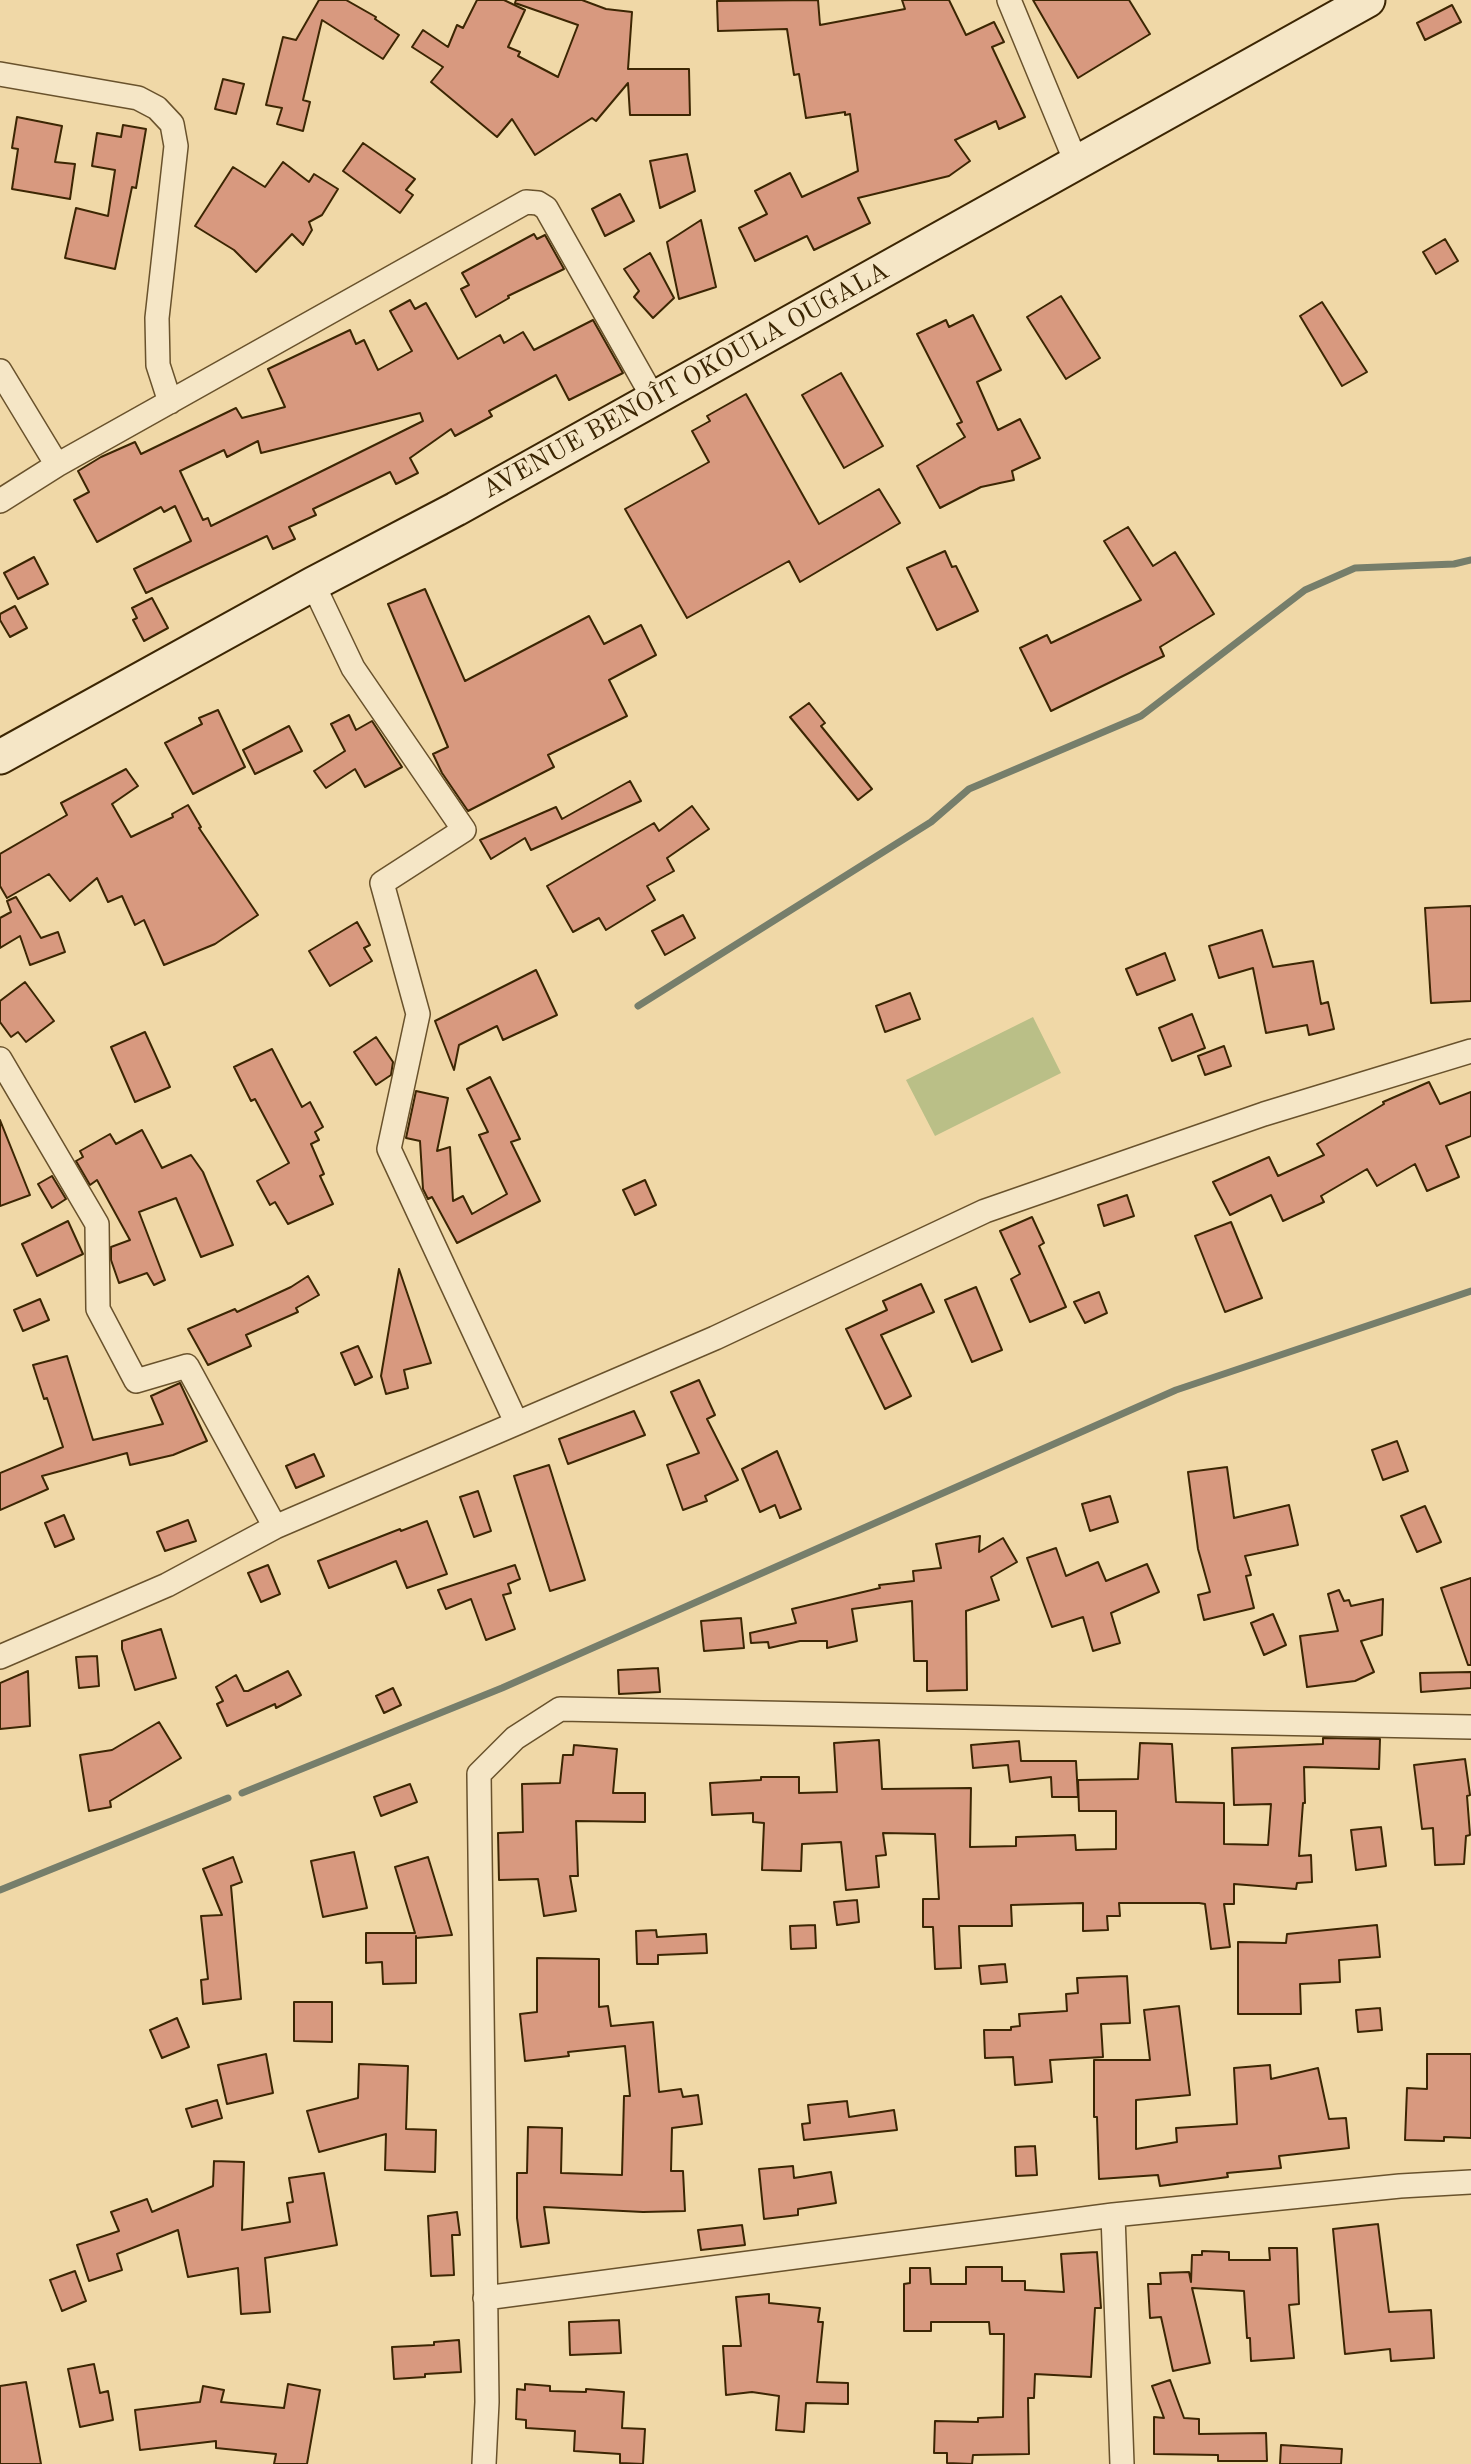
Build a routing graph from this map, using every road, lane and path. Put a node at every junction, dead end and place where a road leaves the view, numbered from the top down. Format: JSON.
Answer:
{"nodes":[{"id":1,"x":1009,"y":0,"type":"edge"},
{"id":2,"x":1368,"y":0,"type":"edge"},
{"id":3,"x":0,"y":74,"type":"edge"},
{"id":4,"x":1076,"y":162,"type":"junction"},
{"id":5,"x":0,"y":371,"type":"edge"},
{"id":6,"x":654,"y":399,"type":"junction"},
{"id":7,"x":170,"y":402,"type":"junction"},
{"id":8,"x":57,"y":465,"type":"junction"},
{"id":9,"x":0,"y":501,"type":"edge"},
{"id":10,"x":313,"y":584,"type":"junction"},
{"id":11,"x":0,"y":757,"type":"edge"},
{"id":12,"x":1471,"y":1051,"type":"edge"},
{"id":13,"x":0,"y":1059,"type":"edge"},
{"id":14,"x":516,"y":1422,"type":"junction"},
{"id":15,"x":275,"y":1527,"type":"junction"},
{"id":16,"x":0,"y":1657,"type":"edge"},
{"id":17,"x":1471,"y":1727,"type":"edge"},
{"id":18,"x":1471,"y":2182,"type":"edge"},
{"id":19,"x":1112,"y":2215,"type":"junction"},
{"id":20,"x":485,"y":2298,"type":"junction"},
{"id":21,"x":484,"y":2464,"type":"edge"},
{"id":22,"x":1122,"y":2464,"type":"edge"}],
"edges":[{"from":1,"to":4,"type":"street"},
{"from":2,"to":4,"type":"street","name":"AVENUE BENOÎT OKOULA OUGALA"},
{"from":3,"to":7,"type":"street"},
{"from":4,"to":6,"type":"street","name":"AVENUE BENOÎT OKOULA OUGALA"},
{"from":5,"to":8,"type":"street"},
{"from":6,"to":7,"type":"street"},
{"from":6,"to":10,"type":"street","name":"AVENUE BENOÎT OKOULA OUGALA"},
{"from":7,"to":8,"type":"street"},
{"from":8,"to":9,"type":"street"},
{"from":10,"to":11,"type":"street","name":"AVENUE BENOÎT OKOULA OUGALA"},
{"from":10,"to":14,"type":"street"},
{"from":12,"to":14,"type":"street"},
{"from":13,"to":15,"type":"street"},
{"from":14,"to":15,"type":"street"},
{"from":15,"to":16,"type":"street"},
{"from":17,"to":20,"type":"street"},
{"from":18,"to":19,"type":"street"},
{"from":19,"to":20,"type":"street"},
{"from":19,"to":22,"type":"street"},
{"from":20,"to":21,"type":"street"}]}
